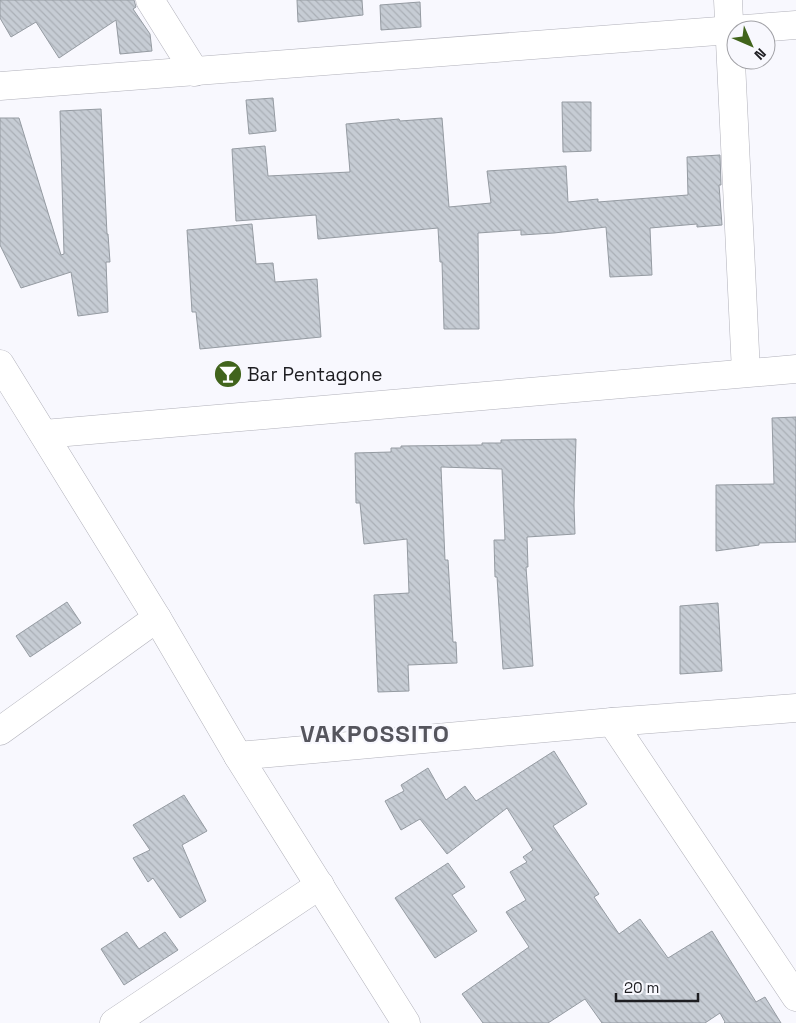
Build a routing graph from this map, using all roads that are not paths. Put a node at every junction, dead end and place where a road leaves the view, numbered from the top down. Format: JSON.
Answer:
{"nodes":[{"id":1,"x":150,"y":0,"type":"edge"},
{"id":2,"x":728,"y":0,"type":"edge"},
{"id":3,"x":729,"y":20,"type":"edge"},
{"id":4,"x":796,"y":25,"type":"edge"},
{"id":5,"x":776,"y":26,"type":"edge"},
{"id":6,"x":726,"y":29,"type":"edge"},
{"id":7,"x":731,"y":70,"type":"edge"},
{"id":8,"x":196,"y":72,"type":"junction"},
{"id":9,"x":0,"y":86,"type":"edge"},
{"id":10,"x":1,"y":366,"type":"edge"},
{"id":11,"x":796,"y":368,"type":"edge"},
{"id":12,"x":746,"y":372,"type":"junction"},
{"id":13,"x":44,"y":434,"type":"junction"},
{"id":14,"x":156,"y":618,"type":"junction"},
{"id":15,"x":796,"y":708,"type":"edge"},
{"id":16,"x":612,"y":722,"type":"junction"},
{"id":17,"x":0,"y":731,"type":"edge"},
{"id":18,"x":238,"y":756,"type":"junction"},
{"id":19,"x":320,"y":885,"type":"junction"},
{"id":20,"x":796,"y":997,"type":"edge"},
{"id":21,"x":114,"y":1023,"type":"edge"},
{"id":22,"x":406,"y":1023,"type":"edge"}],
"edges":[{"from":1,"to":8,"type":"street"},
{"from":2,"to":3,"type":"street"},
{"from":4,"to":5,"type":"street"},
{"from":6,"to":8,"type":"street"},
{"from":7,"to":12,"type":"street"},
{"from":8,"to":9,"type":"street"},
{"from":10,"to":13,"type":"street"},
{"from":11,"to":12,"type":"street"},
{"from":12,"to":13,"type":"street"},
{"from":13,"to":14,"type":"street"},
{"from":14,"to":17,"type":"street"},
{"from":14,"to":18,"type":"street"},
{"from":15,"to":16,"type":"street"},
{"from":16,"to":18,"type":"street"},
{"from":16,"to":20,"type":"street"},
{"from":18,"to":19,"type":"street"},
{"from":19,"to":21,"type":"street"},
{"from":19,"to":22,"type":"street"}]}
